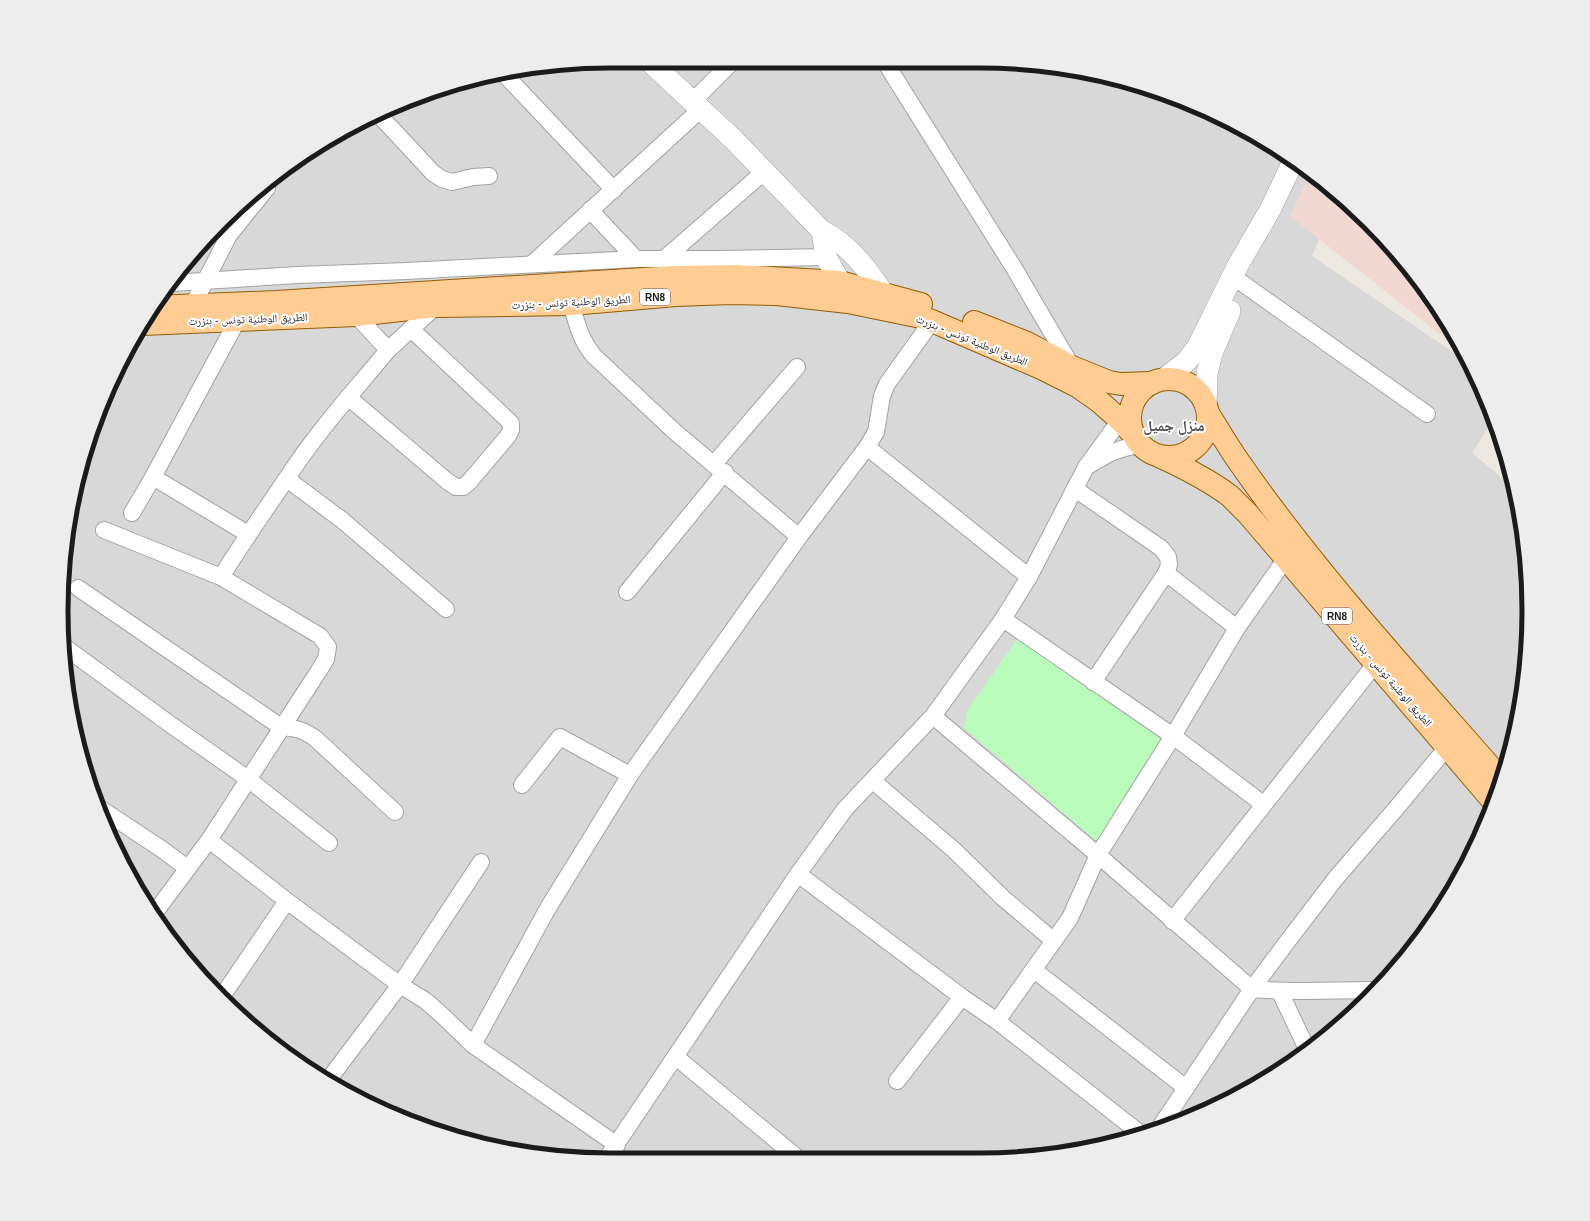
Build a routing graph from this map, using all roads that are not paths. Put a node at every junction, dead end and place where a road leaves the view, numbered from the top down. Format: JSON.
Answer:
{"nodes":[{"id":1,"x":657,"y":68,"type":"edge"},
{"id":2,"x":727,"y":68,"type":"edge"},
{"id":3,"x":889,"y":68,"type":"edge"},
{"id":4,"x":508,"y":78,"type":"edge"},
{"id":5,"x":697,"y":105,"type":"junction"},
{"id":6,"x":382,"y":119,"type":"edge"},
{"id":7,"x":1291,"y":166,"type":"edge"},
{"id":8,"x":765,"y":171,"type":"junction"},
{"id":9,"x":489,"y":176,"type":"dead end"},
{"id":10,"x":614,"y":190,"type":"junction"},
{"id":11,"x":590,"y":210,"type":"junction"},
{"id":12,"x":1270,"y":210,"type":"junction"},
{"id":13,"x":236,"y":219,"type":"edge"},
{"id":14,"x":822,"y":231,"type":"junction"},
{"id":15,"x":223,"y":232,"type":"edge"},
{"id":16,"x":826,"y":257,"type":"junction"},
{"id":17,"x":636,"y":258,"type":"junction"},
{"id":18,"x":664,"y":259,"type":"junction"},
{"id":19,"x":534,"y":263,"type":"junction"},
{"id":20,"x":204,"y":281,"type":"junction"},
{"id":21,"x":840,"y":282,"type":"junction"},
{"id":22,"x":178,"y":283,"type":"edge"},
{"id":23,"x":1242,"y":283,"type":"junction"},
{"id":24,"x":883,"y":293,"type":"junction"},
{"id":25,"x":852,"y":303,"type":"junction"},
{"id":26,"x":572,"y":304,"type":"junction"},
{"id":27,"x":193,"y":305,"type":"junction"},
{"id":28,"x":436,"y":306,"type":"junction"},
{"id":29,"x":161,"y":307,"type":"edge"},
{"id":30,"x":303,"y":308,"type":"junction"},
{"id":31,"x":896,"y":312,"type":"junction"},
{"id":32,"x":356,"y":314,"type":"junction"},
{"id":33,"x":238,"y":319,"type":"junction"},
{"id":34,"x":932,"y":321,"type":"junction"},
{"id":35,"x":150,"y":324,"type":"edge"},
{"id":36,"x":411,"y":329,"type":"junction"},
{"id":37,"x":388,"y":350,"type":"junction"},
{"id":38,"x":797,"y":367,"type":"dead end"},
{"id":39,"x":1072,"y":367,"type":"junction"},
{"id":40,"x":1158,"y":381,"type":"junction"},
{"id":41,"x":348,"y":397,"type":"junction"},
{"id":42,"x":1207,"y":410,"type":"junction"},
{"id":43,"x":1427,"y":414,"type":"dead end"},
{"id":44,"x":1131,"y":433,"type":"junction"},
{"id":45,"x":867,"y":447,"type":"junction"},
{"id":46,"x":1159,"y":456,"type":"junction"},
{"id":47,"x":1086,"y":466,"type":"junction"},
{"id":48,"x":719,"y":468,"type":"junction"},
{"id":49,"x":153,"y":477,"type":"junction"},
{"id":50,"x":287,"y":479,"type":"junction"},
{"id":51,"x":1075,"y":489,"type":"junction"},
{"id":52,"x":132,"y":513,"type":"dead end"},
{"id":53,"x":104,"y":530,"type":"dead end"},
{"id":54,"x":248,"y":534,"type":"junction"},
{"id":55,"x":799,"y":537,"type":"junction"},
{"id":56,"x":1287,"y":557,"type":"junction"},
{"id":57,"x":1166,"y":573,"type":"junction"},
{"id":58,"x":221,"y":577,"type":"junction"},
{"id":59,"x":1029,"y":577,"type":"junction"},
{"id":60,"x":78,"y":588,"type":"dead end"},
{"id":61,"x":627,"y":592,"type":"dead end"},
{"id":62,"x":446,"y":609,"type":"dead end"},
{"id":63,"x":1003,"y":618,"type":"junction"},
{"id":64,"x":1237,"y":628,"type":"junction"},
{"id":65,"x":70,"y":651,"type":"edge"},
{"id":66,"x":1376,"y":663,"type":"junction"},
{"id":67,"x":1093,"y":682,"type":"junction"},
{"id":68,"x":933,"y":716,"type":"junction"},
{"id":69,"x":282,"y":727,"type":"junction"},
{"id":70,"x":1173,"y":736,"type":"junction"},
{"id":71,"x":1448,"y":746,"type":"junction"},
{"id":72,"x":1497,"y":774,"type":"edge"},
{"id":73,"x":630,"y":775,"type":"junction"},
{"id":74,"x":248,"y":779,"type":"junction"},
{"id":75,"x":873,"y":781,"type":"junction"},
{"id":76,"x":522,"y":785,"type":"dead end"},
{"id":77,"x":1489,"y":796,"type":"edge"},
{"id":78,"x":1264,"y":804,"type":"junction"},
{"id":79,"x":396,"y":812,"type":"dead end"},
{"id":80,"x":107,"y":813,"type":"edge"},
{"id":81,"x":209,"y":840,"type":"junction"},
{"id":82,"x":330,"y":842,"type":"dead end"},
{"id":83,"x":1098,"y":855,"type":"junction"},
{"id":84,"x":481,"y":862,"type":"dead end"},
{"id":85,"x":187,"y":868,"type":"junction"},
{"id":86,"x":798,"y":874,"type":"junction"},
{"id":87,"x":287,"y":901,"type":"junction"},
{"id":88,"x":157,"y":909,"type":"edge"},
{"id":89,"x":1172,"y":921,"type":"junction"},
{"id":90,"x":1054,"y":941,"type":"junction"},
{"id":91,"x":1034,"y":970,"type":"junction"},
{"id":92,"x":400,"y":985,"type":"junction"},
{"id":93,"x":1252,"y":989,"type":"junction"},
{"id":94,"x":1367,"y":990,"type":"edge"},
{"id":95,"x":225,"y":992,"type":"edge"},
{"id":96,"x":1280,"y":992,"type":"junction"},
{"id":97,"x":962,"y":997,"type":"junction"},
{"id":98,"x":997,"y":1021,"type":"junction"},
{"id":99,"x":473,"y":1045,"type":"junction"},
{"id":100,"x":1305,"y":1045,"type":"edge"},
{"id":101,"x":676,"y":1057,"type":"junction"},
{"id":102,"x":332,"y":1076,"type":"edge"},
{"id":103,"x":897,"y":1081,"type":"dead end"},
{"id":104,"x":1186,"y":1088,"type":"junction"},
{"id":105,"x":1165,"y":1120,"type":"edge"},
{"id":106,"x":1136,"y":1130,"type":"edge"},
{"id":107,"x":613,"y":1150,"type":"edge"},
{"id":108,"x":792,"y":1153,"type":"edge"}],
"edges":[{"from":1,"to":5,"type":"street"},
{"from":2,"to":5,"type":"street"},
{"from":3,"to":39,"type":"street"},
{"from":4,"to":10,"type":"street"},
{"from":5,"to":8,"type":"street"},
{"from":5,"to":10,"type":"street"},
{"from":6,"to":9,"type":"street"},
{"from":7,"to":12,"type":"street"},
{"from":8,"to":14,"type":"street"},
{"from":8,"to":18,"type":"street"},
{"from":10,"to":11,"type":"street"},
{"from":11,"to":17,"type":"street"},
{"from":11,"to":19,"type":"street"},
{"from":12,"to":23,"type":"street"},
{"from":12,"to":40,"type":"street"},
{"from":13,"to":15,"type":"street"},
{"from":14,"to":16,"type":"street"},
{"from":14,"to":24,"type":"street"},
{"from":15,"to":20,"type":"street"},
{"from":16,"to":18,"type":"street"},
{"from":16,"to":21,"type":"street"},
{"from":17,"to":18,"type":"street"},
{"from":17,"to":19,"type":"street"},
{"from":19,"to":20,"type":"street"},
{"from":20,"to":22,"type":"street"},
{"from":20,"to":27,"type":"street"},
{"from":21,"to":24,"type":"main road","name":"الطريق الوطنية تونس - بنزرت","number":"RN8"},
{"from":21,"to":25,"type":"street"},
{"from":21,"to":30,"type":"main road","name":"الطريق الوطنية تونس - بنزرت","number":"RN8"},
{"from":23,"to":42,"type":"street"},
{"from":23,"to":43,"type":"street"},
{"from":24,"to":31,"type":"street"},
{"from":24,"to":39,"type":"main road","name":"الطريق الوطنية تونس - بنزرت","number":"RN8"},
{"from":25,"to":26,"type":"main road","name":"الطريق الوطنية تونس - بنزرت","number":"RN8"},
{"from":25,"to":31,"type":"main road","name":"الطريق الوطنية تونس - بنزرت","number":"RN8"},
{"from":26,"to":28,"type":"main road","name":"الطريق الوطنية تونس - بنزرت","number":"RN8"},
{"from":26,"to":48,"type":"street"},
{"from":27,"to":29,"type":"main road","name":"الطريق الوطنية تونس - بنزرت","number":"RN8"},
{"from":27,"to":30,"type":"main road","name":"الطريق الوطنية تونس - بنزرت","number":"RN8"},
{"from":28,"to":32,"type":"main road","name":"الطريق الوطنية تونس - بنزرت","number":"RN8"},
{"from":28,"to":36,"type":"street"},
{"from":30,"to":32,"type":"main road","name":"الطريق الوطنية تونس - بنزرت","number":"RN8"},
{"from":30,"to":33,"type":"main road","name":"الطريق الوطنية تونس - بنزرت","number":"RN8"},
{"from":31,"to":34,"type":"main road","name":"الطريق الوطنية تونس - بنزرت","number":"RN8"},
{"from":32,"to":37,"type":"street"},
{"from":33,"to":35,"type":"main road","name":"الطريق الوطنية تونس - بنزرت","number":"RN8"},
{"from":33,"to":49,"type":"street"},
{"from":34,"to":44,"type":"main road","name":"الطريق الوطنية تونس - بنزرت","number":"RN8"},
{"from":34,"to":45,"type":"street"},
{"from":36,"to":37,"type":"street"},
{"from":36,"to":41,"type":"street"},
{"from":37,"to":41,"type":"street"},
{"from":38,"to":48,"type":"street"},
{"from":39,"to":40,"type":"main road","name":"الطريق الوطنية تونس - بنزرت","number":"RN8"},
{"from":40,"to":42,"type":"main road","number":"RN8"},
{"from":40,"to":44,"type":"main road"},
{"from":41,"to":50,"type":"street"},
{"from":42,"to":46,"type":"main road"},
{"from":42,"to":72,"type":"main road","name":"الطريق الوطنية تونس - بنزرت","number":"RN8"},
{"from":44,"to":46,"type":"main road","number":"RN8"},
{"from":44,"to":47,"type":"street"},
{"from":44,"to":47,"type":"street"},
{"from":45,"to":55,"type":"street"},
{"from":45,"to":59,"type":"street"},
{"from":46,"to":56,"type":"main road","name":"الطريق الوطنية تونس - بنزرت","number":"RN8"},
{"from":47,"to":51,"type":"street"},
{"from":48,"to":55,"type":"street"},
{"from":48,"to":61,"type":"street"},
{"from":49,"to":52,"type":"street"},
{"from":49,"to":54,"type":"street"},
{"from":50,"to":54,"type":"street"},
{"from":50,"to":62,"type":"street"},
{"from":51,"to":57,"type":"street"},
{"from":51,"to":59,"type":"street"},
{"from":53,"to":58,"type":"street"},
{"from":54,"to":58,"type":"street"},
{"from":55,"to":73,"type":"street"},
{"from":56,"to":64,"type":"street"},
{"from":56,"to":66,"type":"main road","name":"الطريق الوطنية تونس - بنزرت","number":"RN8"},
{"from":57,"to":64,"type":"street"},
{"from":57,"to":67,"type":"street"},
{"from":58,"to":69,"type":"street"},
{"from":59,"to":63,"type":"street"},
{"from":60,"to":69,"type":"street"},
{"from":63,"to":67,"type":"street"},
{"from":63,"to":68,"type":"street"},
{"from":64,"to":70,"type":"street"},
{"from":65,"to":74,"type":"street"},
{"from":66,"to":71,"type":"main road","name":"الطريق الوطنية تونس - بنزرت","number":"RN8"},
{"from":66,"to":78,"type":"street"},
{"from":67,"to":70,"type":"street"},
{"from":68,"to":75,"type":"street"},
{"from":68,"to":83,"type":"street"},
{"from":69,"to":74,"type":"street"},
{"from":69,"to":79,"type":"street"},
{"from":70,"to":78,"type":"street"},
{"from":70,"to":83,"type":"street"},
{"from":71,"to":77,"type":"main road","name":"الطريق الوطنية تونس - بنزرت","number":"RN8"},
{"from":71,"to":93,"type":"street"},
{"from":73,"to":76,"type":"street"},
{"from":73,"to":99,"type":"street"},
{"from":74,"to":81,"type":"street"},
{"from":74,"to":82,"type":"street"},
{"from":75,"to":86,"type":"street"},
{"from":75,"to":90,"type":"street"},
{"from":78,"to":89,"type":"street"},
{"from":80,"to":85,"type":"street"},
{"from":81,"to":85,"type":"street"},
{"from":81,"to":87,"type":"street"},
{"from":83,"to":89,"type":"street"},
{"from":83,"to":90,"type":"street"},
{"from":84,"to":92,"type":"street"},
{"from":85,"to":88,"type":"street"},
{"from":86,"to":97,"type":"street"},
{"from":86,"to":101,"type":"street"},
{"from":87,"to":92,"type":"street"},
{"from":87,"to":95,"type":"street"},
{"from":89,"to":93,"type":"street"},
{"from":90,"to":91,"type":"street"},
{"from":91,"to":98,"type":"street"},
{"from":91,"to":104,"type":"street"},
{"from":92,"to":99,"type":"street"},
{"from":92,"to":102,"type":"street"},
{"from":93,"to":96,"type":"street"},
{"from":93,"to":104,"type":"street"},
{"from":94,"to":96,"type":"street"},
{"from":96,"to":100,"type":"street"},
{"from":97,"to":98,"type":"street"},
{"from":97,"to":103,"type":"street"},
{"from":98,"to":106,"type":"street"},
{"from":99,"to":107,"type":"street"},
{"from":101,"to":107,"type":"street"},
{"from":101,"to":108,"type":"street"},
{"from":104,"to":105,"type":"street"}]}
